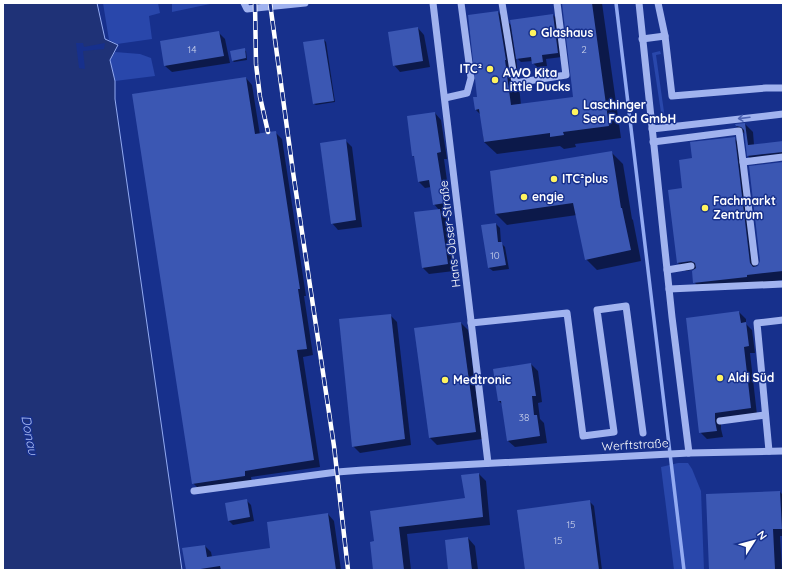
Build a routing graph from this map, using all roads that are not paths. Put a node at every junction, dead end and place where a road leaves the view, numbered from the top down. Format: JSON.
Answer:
{"nodes":[{"id":1,"x":244,"y":3,"type":"edge"},
{"id":2,"x":305,"y":3,"type":"edge"},
{"id":3,"x":434,"y":3,"type":"edge"},
{"id":4,"x":461,"y":3,"type":"edge"},
{"id":5,"x":502,"y":3,"type":"edge"},
{"id":6,"x":557,"y":3,"type":"edge"},
{"id":7,"x":639,"y":3,"type":"edge"},
{"id":8,"x":658,"y":3,"type":"edge"},
{"id":9,"x":664,"y":36,"type":"junction"},
{"id":10,"x":642,"y":39,"type":"junction"},
{"id":11,"x":783,"y":88,"type":"edge"},
{"id":12,"x":445,"y":98,"type":"junction"},
{"id":13,"x":783,"y":114,"type":"edge"},
{"id":14,"x":652,"y":129,"type":"junction"},
{"id":15,"x":653,"y":142,"type":"junction"},
{"id":16,"x":783,"y":157,"type":"edge"},
{"id":17,"x":743,"y":162,"type":"junction"},
{"id":18,"x":755,"y":262,"type":"dead end"},
{"id":19,"x":691,"y":266,"type":"dead end"},
{"id":20,"x":667,"y":270,"type":"junction"},
{"id":21,"x":783,"y":284,"type":"edge"},
{"id":22,"x":669,"y":289,"type":"junction"},
{"id":23,"x":783,"y":320,"type":"edge"},
{"id":24,"x":472,"y":323,"type":"junction"},
{"id":25,"x":765,"y":415,"type":"junction"},
{"id":26,"x":720,"y":421,"type":"dead end"},
{"id":27,"x":643,"y":433,"type":"dead end"},
{"id":28,"x":768,"y":451,"type":"junction"},
{"id":29,"x":783,"y":451,"type":"edge"},
{"id":30,"x":687,"y":453,"type":"junction"},
{"id":31,"x":488,"y":463,"type":"junction"},
{"id":32,"x":194,"y":491,"type":"dead end"}],
"edges":[{"from":1,"to":2,"type":"street"},
{"from":3,"to":12,"type":"street","name":"Hans-Obser-Straße"},
{"from":4,"to":12,"type":"street"},
{"from":5,"to":6,"type":"street"},
{"from":7,"to":10,"type":"street"},
{"from":8,"to":9,"type":"street"},
{"from":9,"to":10,"type":"street"},
{"from":9,"to":11,"type":"street"},
{"from":10,"to":14,"type":"street"},
{"from":12,"to":24,"type":"street","name":"Hans-Obser-Straße"},
{"from":13,"to":14,"type":"street","one_way":true},
{"from":14,"to":15,"type":"street"},
{"from":15,"to":17,"type":"street"},
{"from":15,"to":20,"type":"street"},
{"from":16,"to":17,"type":"street"},
{"from":17,"to":18,"type":"street"},
{"from":19,"to":20,"type":"street"},
{"from":20,"to":22,"type":"street"},
{"from":21,"to":22,"type":"street"},
{"from":22,"to":30,"type":"street"},
{"from":23,"to":25,"type":"street"},
{"from":24,"to":27,"type":"street"},
{"from":24,"to":31,"type":"street","name":"Hans-Obser-Straße"},
{"from":25,"to":26,"type":"street"},
{"from":25,"to":28,"type":"street"},
{"from":28,"to":29,"type":"street","name":"Werftstraße"},
{"from":28,"to":30,"type":"street","name":"Werftstraße"},
{"from":30,"to":31,"type":"street","name":"Werftstraße"},
{"from":31,"to":32,"type":"street","name":"Werftstraße"}]}
